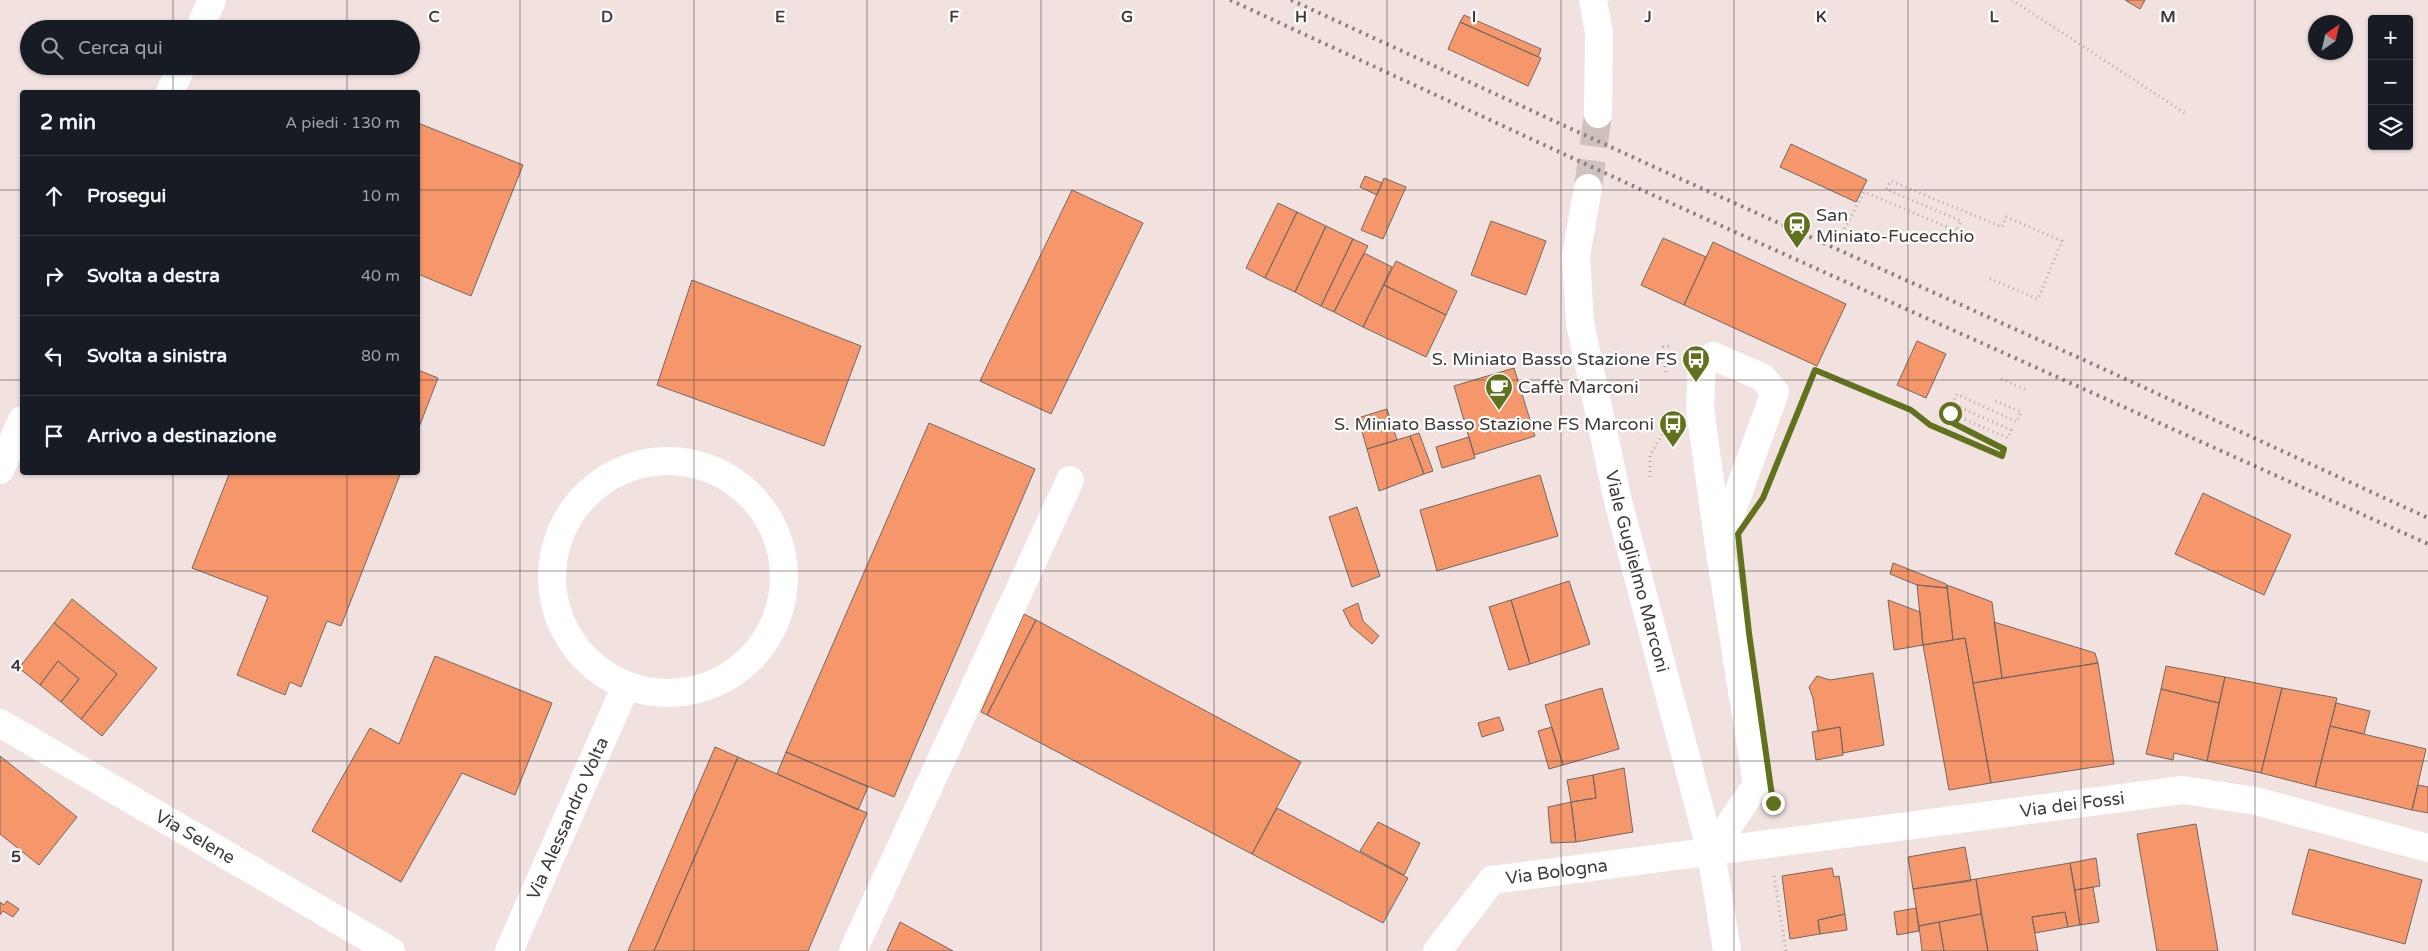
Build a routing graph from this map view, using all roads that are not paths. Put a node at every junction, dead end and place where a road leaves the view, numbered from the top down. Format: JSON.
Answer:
{"nodes":[{"id":1,"x":212,"y":0,"type":"edge"},
{"id":2,"x":1593,"y":0,"type":"edge"},
{"id":3,"x":203,"y":20,"type":"edge"},
{"id":4,"x":178,"y":75,"type":"edge"},
{"id":5,"x":171,"y":90,"type":"edge"},
{"id":6,"x":1598,"y":114,"type":"tunnel mouth"},
{"id":7,"x":1588,"y":188,"type":"tunnel mouth"},
{"id":8,"x":20,"y":425,"type":"edge"},
{"id":9,"x":0,"y":470,"type":"edge"},
{"id":10,"x":1070,"y":480,"type":"dead end"},
{"id":11,"x":1719,"y":546,"type":"junction"},
{"id":12,"x":626,"y":686,"type":"junction"},
{"id":13,"x":0,"y":723,"type":"edge"},
{"id":14,"x":2428,"y":848,"type":"edge"},
{"id":15,"x":1711,"y":852,"type":"junction"},
{"id":16,"x":391,"y":951,"type":"edge"},
{"id":17,"x":510,"y":951,"type":"edge"},
{"id":18,"x":854,"y":951,"type":"edge"},
{"id":19,"x":1437,"y":951,"type":"edge"},
{"id":20,"x":1727,"y":951,"type":"edge"}],
"edges":[{"from":1,"to":3,"type":"street"},
{"from":2,"to":6,"type":"street"},
{"from":4,"to":5,"type":"street"},
{"from":7,"to":15,"type":"street","name":"Viale Guglielmo Marconi"},
{"from":8,"to":9,"type":"street"},
{"from":10,"to":18,"type":"street"},
{"from":11,"to":11,"type":"street"},
{"from":11,"to":15,"type":"street"},
{"from":12,"to":12,"type":"street"},
{"from":12,"to":17,"type":"street","name":"Via Alessandro Volta"},
{"from":13,"to":16,"type":"street","name":"Via Selene"},
{"from":14,"to":15,"type":"street","name":"Via dei Fossi"},
{"from":15,"to":19,"type":"street","name":"Via Bologna"},
{"from":15,"to":20,"type":"street","name":"Viale Guglielmo Marconi"}]}
